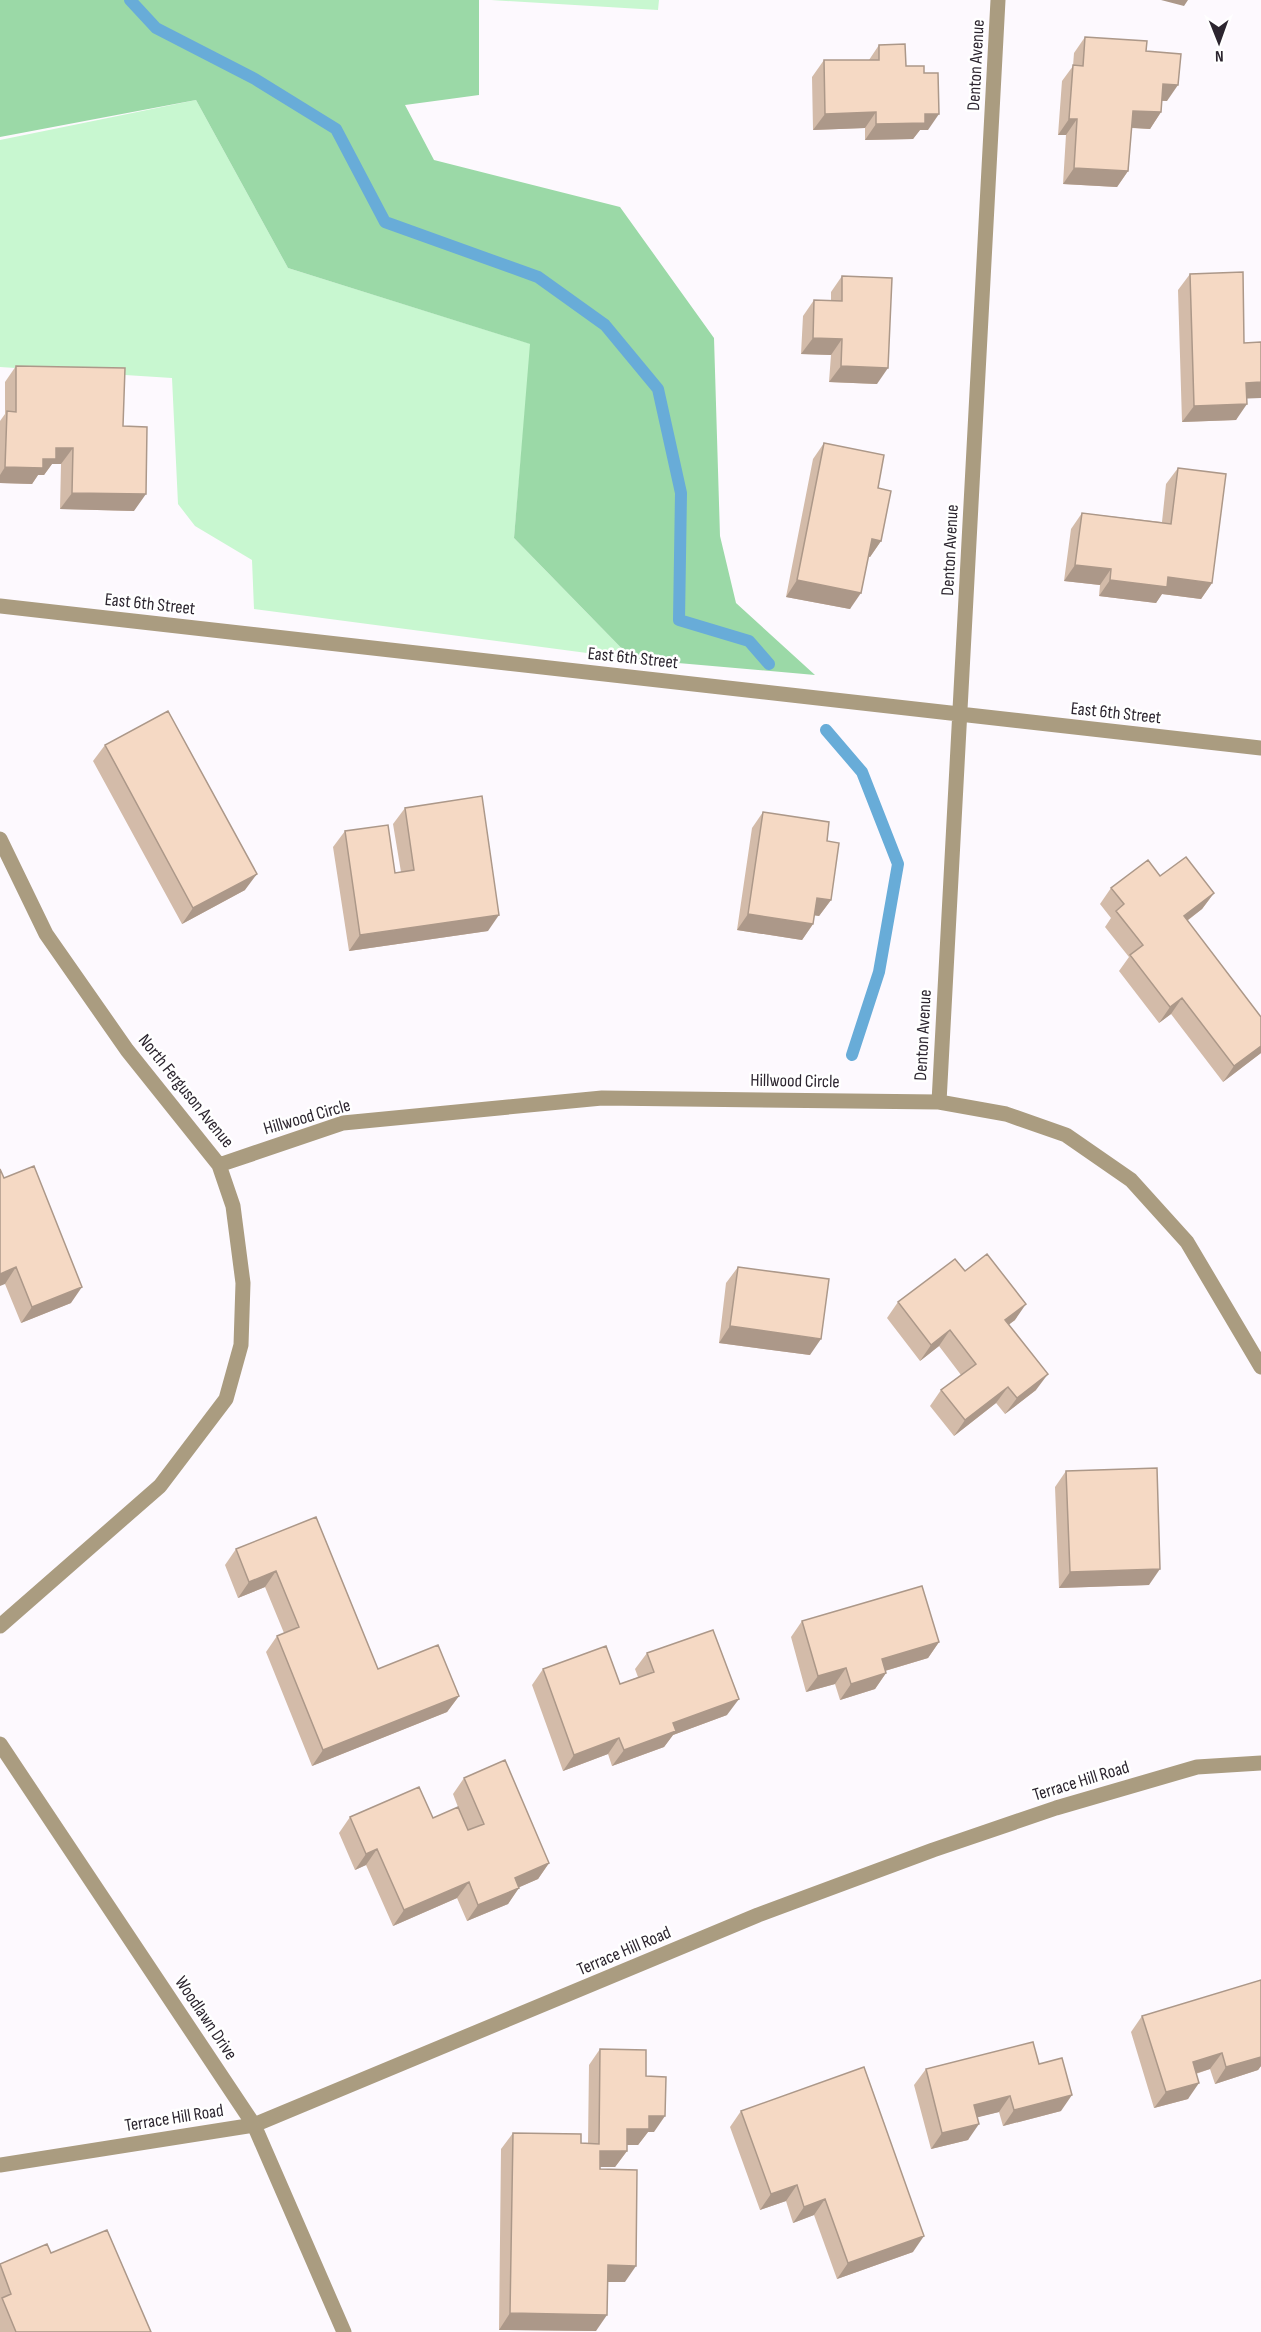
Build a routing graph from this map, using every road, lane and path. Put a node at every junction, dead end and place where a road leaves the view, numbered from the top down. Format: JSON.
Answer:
{"nodes":[{"id":1,"x":998,"y":0,"type":"edge"},
{"id":2,"x":0,"y":606,"type":"edge"},
{"id":3,"x":961,"y":715,"type":"junction"},
{"id":4,"x":1261,"y":748,"type":"edge"},
{"id":5,"x":0,"y":839,"type":"edge"},
{"id":6,"x":939,"y":1102,"type":"junction"},
{"id":7,"x":219,"y":1165,"type":"junction"},
{"id":8,"x":1261,"y":1366,"type":"edge"},
{"id":9,"x":0,"y":1626,"type":"edge"},
{"id":10,"x":0,"y":1744,"type":"edge"},
{"id":11,"x":1261,"y":1763,"type":"edge"},
{"id":12,"x":254,"y":2126,"type":"junction"},
{"id":13,"x":0,"y":2164,"type":"edge"},
{"id":14,"x":344,"y":2332,"type":"edge"}],
"edges":[{"from":1,"to":3,"type":"street","name":"Denton Avenue"},
{"from":2,"to":3,"type":"street","name":"East 6th Street"},
{"from":3,"to":4,"type":"street","name":"East 6th Street"},
{"from":3,"to":6,"type":"street","name":"Denton Avenue"},
{"from":5,"to":7,"type":"street","name":"North Ferguson Avenue"},
{"from":6,"to":7,"type":"street","name":"Hillwood Circle"},
{"from":6,"to":8,"type":"street","name":"Hillwood Circle"},
{"from":7,"to":9,"type":"street","name":"North Ferguson Avenue"},
{"from":10,"to":12,"type":"street","name":"Woodlawn Drive"},
{"from":11,"to":12,"type":"street","name":"Terrace Hill Road"},
{"from":12,"to":13,"type":"street","name":"Terrace Hill Road"},
{"from":12,"to":14,"type":"street","name":"Woodlawn Drive"}]}
